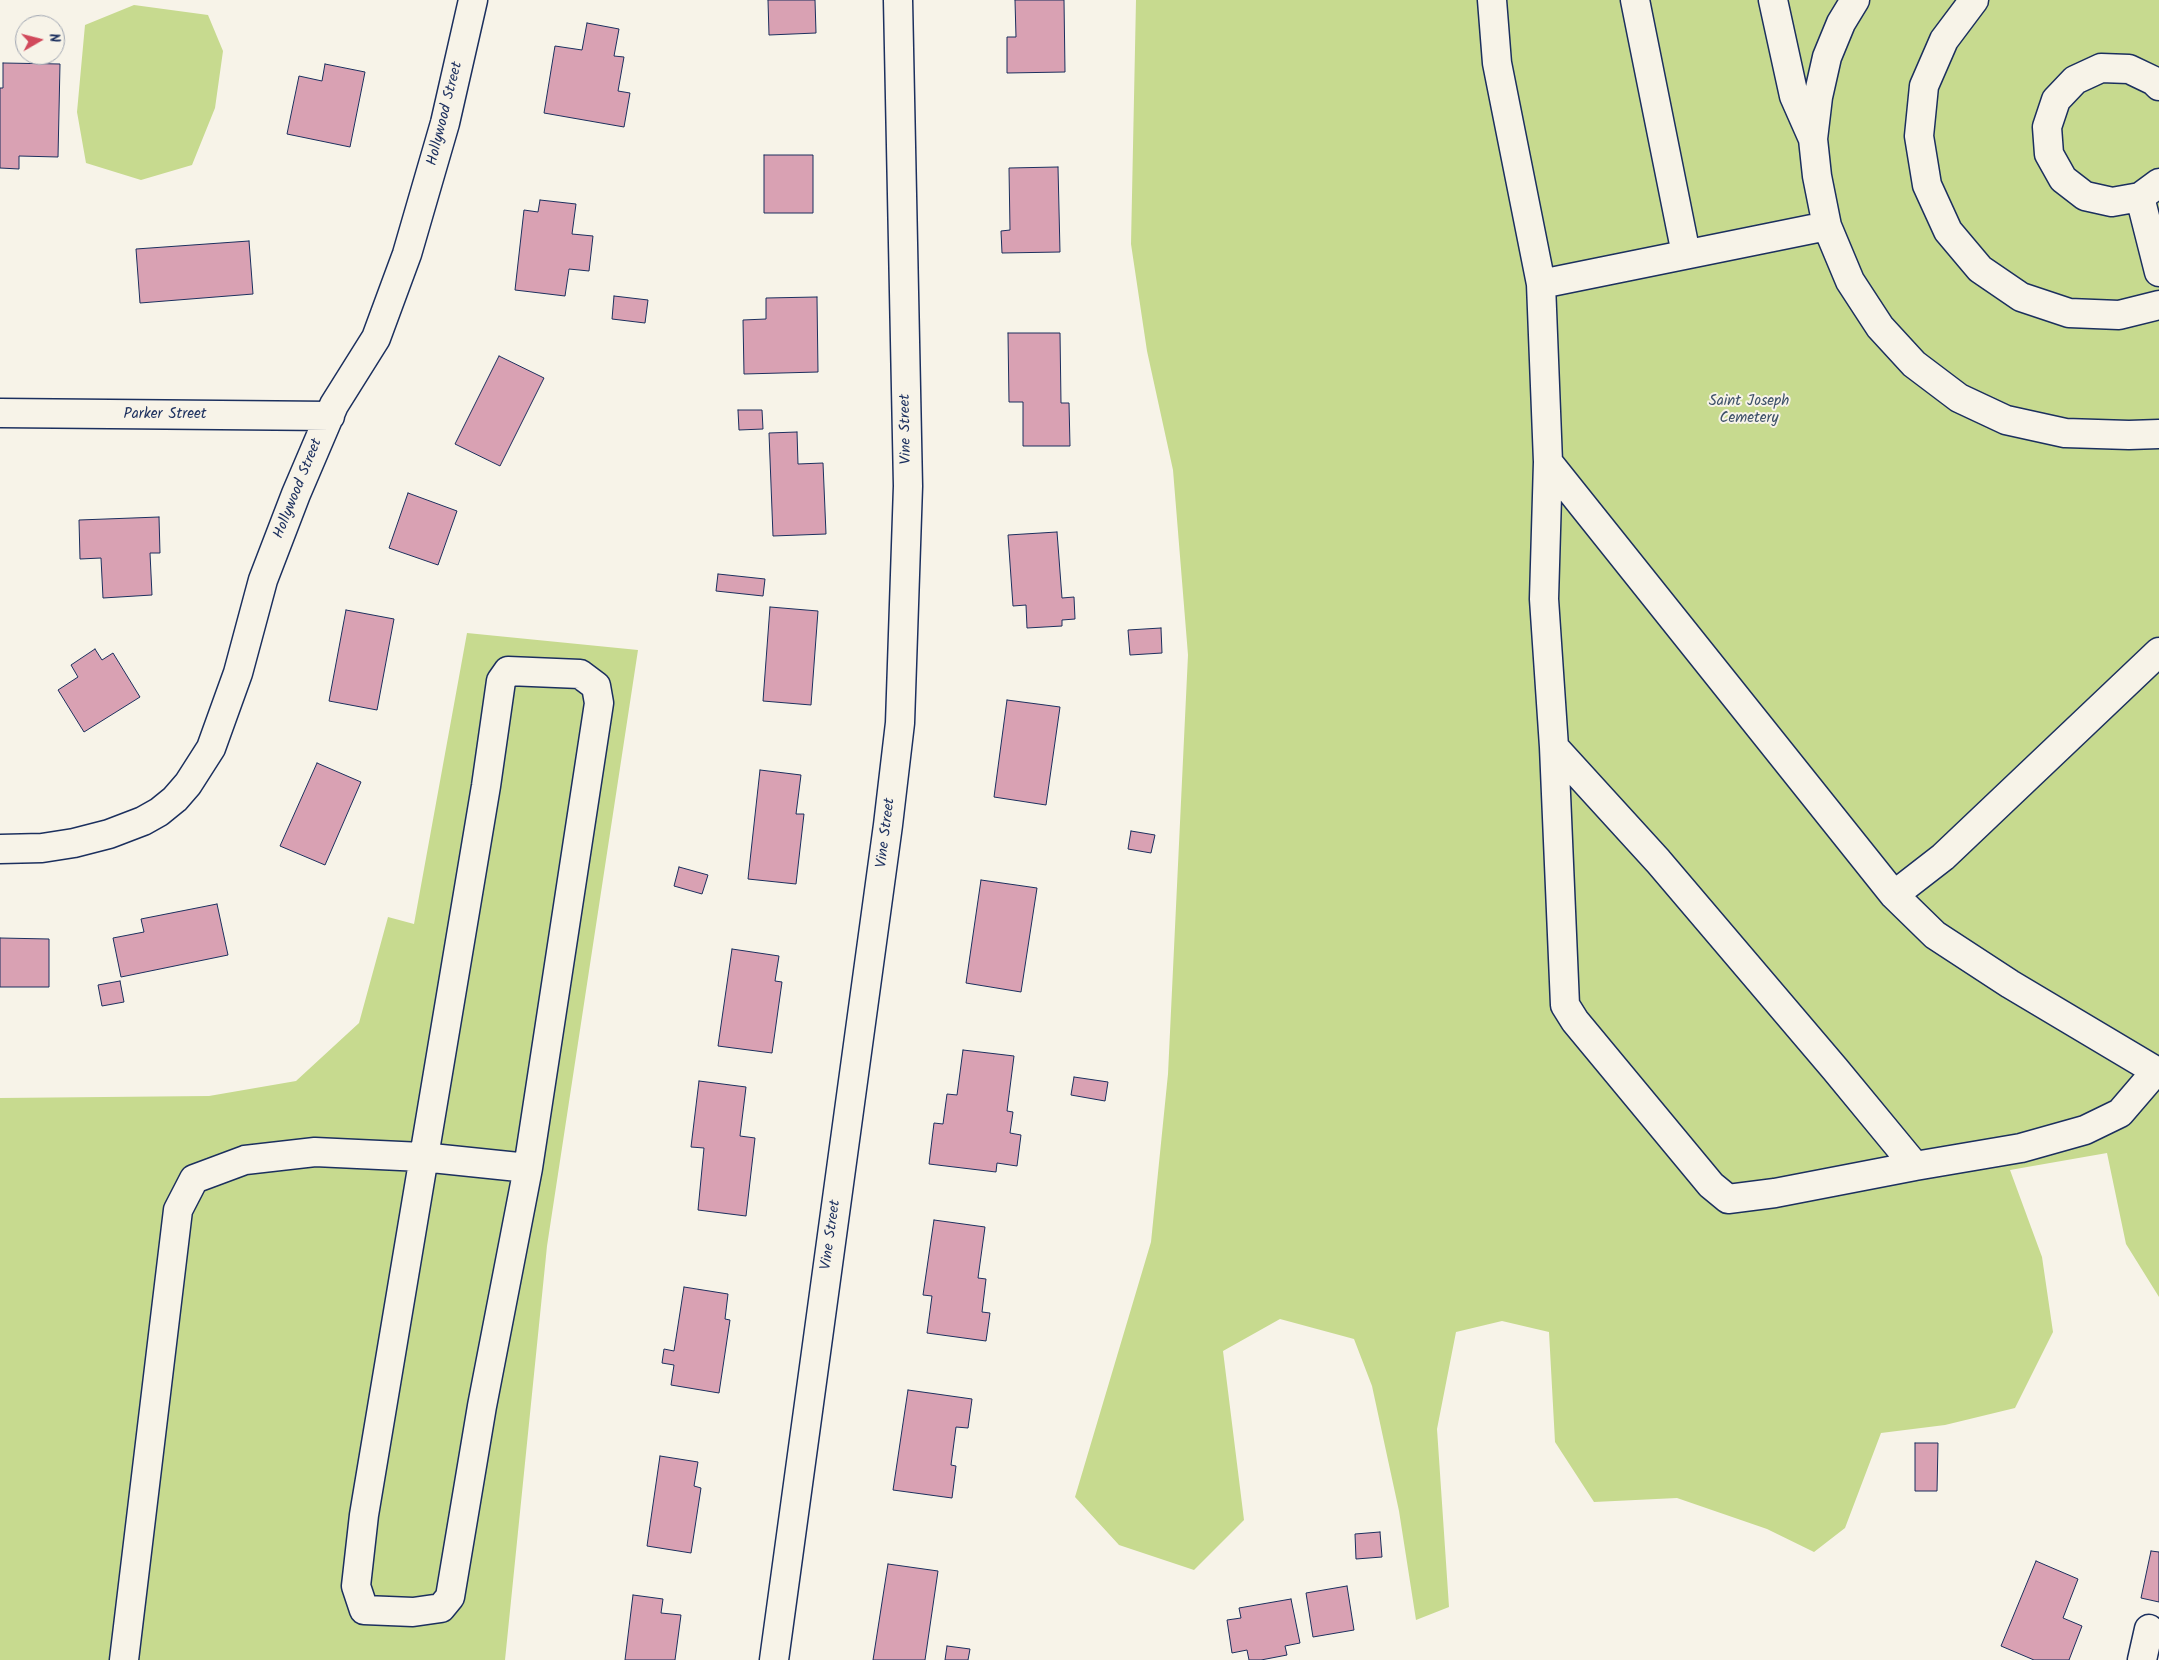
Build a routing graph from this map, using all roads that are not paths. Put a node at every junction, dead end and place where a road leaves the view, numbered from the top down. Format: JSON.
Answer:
{"nodes":[{"id":1,"x":473,"y":0,"type":"edge"},
{"id":2,"x":898,"y":0,"type":"edge"},
{"id":3,"x":1492,"y":0,"type":"edge"},
{"id":4,"x":1635,"y":0,"type":"edge"},
{"id":5,"x":1773,"y":0,"type":"edge"},
{"id":6,"x":1854,"y":0,"type":"edge"},
{"id":7,"x":1974,"y":0,"type":"edge"},
{"id":8,"x":2159,"y":86,"type":"edge"},
{"id":9,"x":1813,"y":139,"type":"junction"},
{"id":10,"x":2150,"y":190,"type":"edge"},
{"id":11,"x":1827,"y":226,"type":"junction"},
{"id":12,"x":1686,"y":254,"type":"junction"},
{"id":13,"x":2159,"y":272,"type":"edge"},
{"id":14,"x":1541,"y":284,"type":"junction"},
{"id":15,"x":2159,"y":305,"type":"edge"},
{"id":16,"x":0,"y":413,"type":"edge"},
{"id":17,"x":330,"y":416,"type":"junction"},
{"id":18,"x":2159,"y":434,"type":"edge"},
{"id":19,"x":1548,"y":462,"type":"junction"},
{"id":20,"x":2159,"y":652,"type":"edge"},
{"id":21,"x":1554,"y":747,"type":"junction"},
{"id":22,"x":0,"y":849,"type":"edge"},
{"id":23,"x":1894,"y":894,"type":"junction"},
{"id":24,"x":2157,"y":1070,"type":"edge"},
{"id":25,"x":422,"y":1157,"type":"junction"},
{"id":26,"x":1915,"y":1166,"type":"junction"},
{"id":27,"x":528,"y":1168,"type":"junction"},
{"id":28,"x":2149,"y":1629,"type":"dead end"},
{"id":29,"x":124,"y":1660,"type":"edge"},
{"id":30,"x":774,"y":1660,"type":"edge"},
{"id":31,"x":2142,"y":1660,"type":"edge"}],
"edges":[{"from":1,"to":17,"type":"street","name":"Hollywood Street"},
{"from":2,"to":30,"type":"street","name":"Vine Street"},
{"from":3,"to":14,"type":"street"},
{"from":4,"to":12,"type":"street"},
{"from":5,"to":9,"type":"street"},
{"from":6,"to":9,"type":"street"},
{"from":7,"to":15,"type":"street"},
{"from":8,"to":10,"type":"street"},
{"from":9,"to":11,"type":"street"},
{"from":10,"to":13,"type":"street"},
{"from":11,"to":12,"type":"street"},
{"from":11,"to":18,"type":"street"},
{"from":12,"to":14,"type":"street"},
{"from":14,"to":19,"type":"street"},
{"from":16,"to":17,"type":"street","name":"Parker Street"},
{"from":17,"to":22,"type":"street","name":"Hollywood Street"},
{"from":19,"to":21,"type":"street"},
{"from":19,"to":23,"type":"street"},
{"from":20,"to":23,"type":"street"},
{"from":21,"to":26,"type":"street"},
{"from":21,"to":26,"type":"street"},
{"from":23,"to":24,"type":"street"},
{"from":24,"to":26,"type":"street"},
{"from":25,"to":27,"type":"street"},
{"from":25,"to":27,"type":"street"},
{"from":25,"to":27,"type":"street"},
{"from":25,"to":29,"type":"street"},
{"from":28,"to":31,"type":"street"}]}
